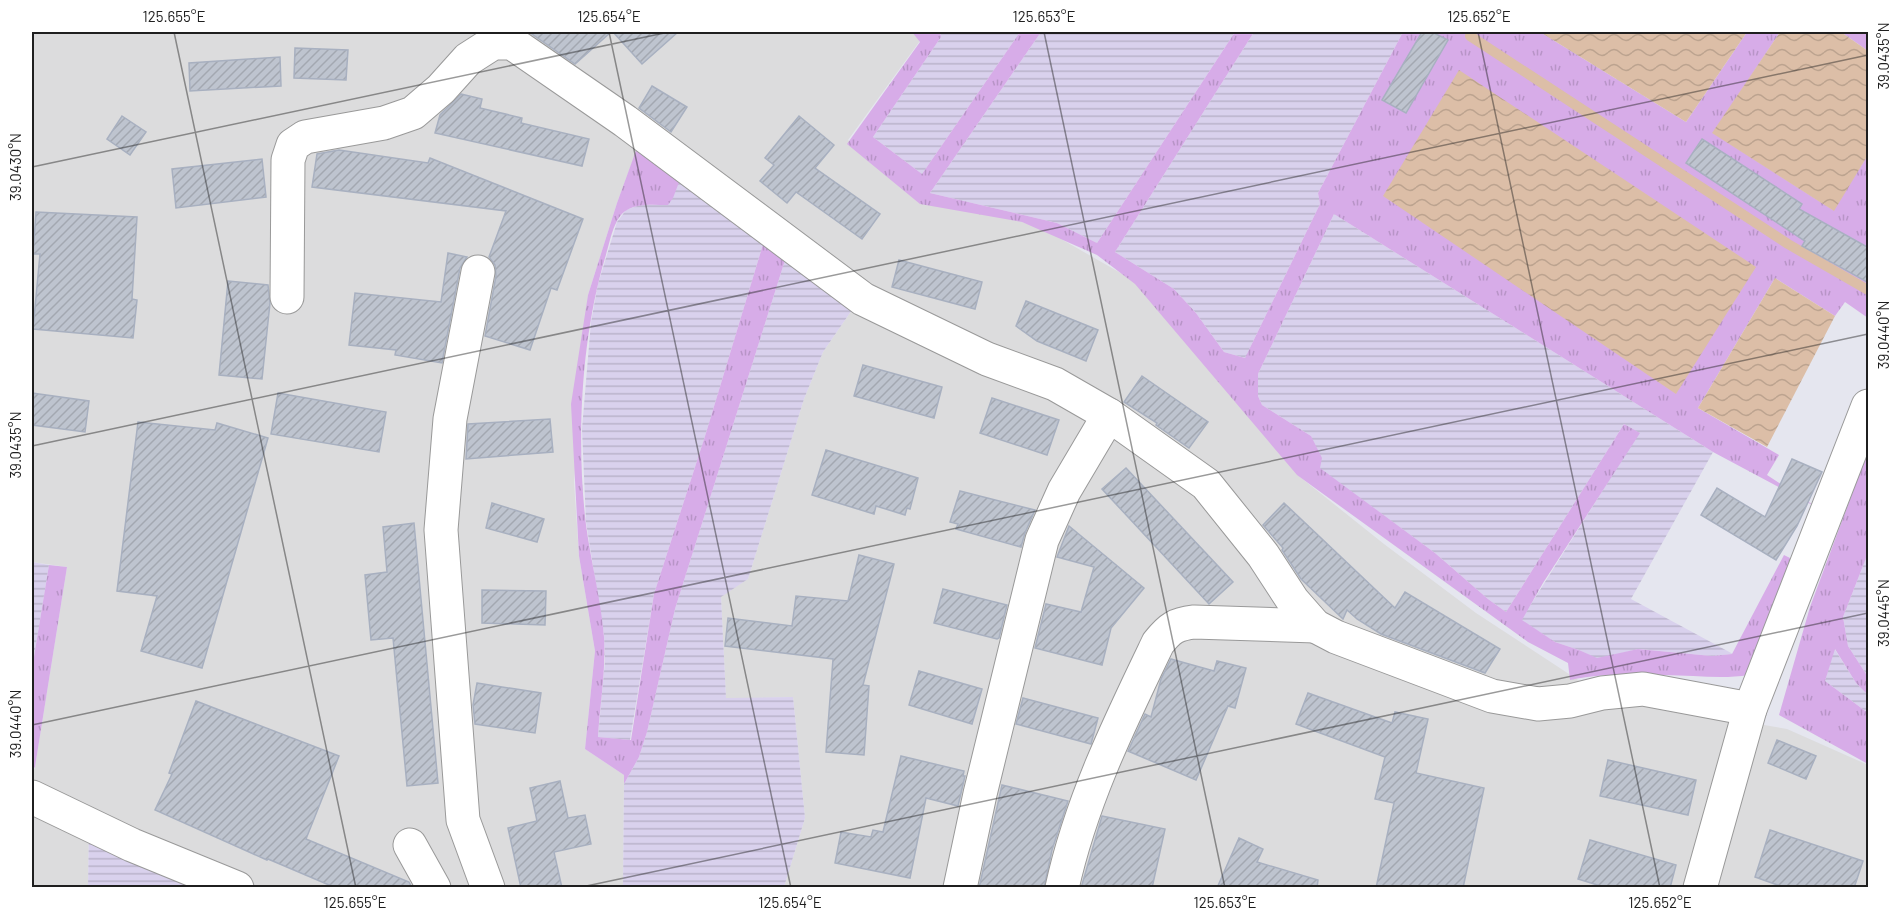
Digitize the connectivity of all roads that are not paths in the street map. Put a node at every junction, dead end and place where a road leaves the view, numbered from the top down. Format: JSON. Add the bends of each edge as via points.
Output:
{"nodes":[{"id":1,"x":504,"y":37,"type":"edge"},
{"id":2,"x":478,"y":272,"type":"dead end"},
{"id":3,"x":287,"y":297,"type":"dead end"},
{"id":4,"x":1869,"y":406,"type":"edge"},
{"id":5,"x":1108,"y":415,"type":"junction"},
{"id":6,"x":1315,"y":626,"type":"junction"},
{"id":7,"x":1750,"y":709,"type":"junction"},
{"id":8,"x":32,"y":797,"type":"edge"},
{"id":9,"x":411,"y":845,"type":"dead end"},
{"id":10,"x":237,"y":888,"type":"edge"},
{"id":11,"x":434,"y":888,"type":"edge"},
{"id":12,"x":488,"y":888,"type":"edge"},
{"id":13,"x":960,"y":888,"type":"edge"},
{"id":14,"x":1062,"y":888,"type":"edge"},
{"id":15,"x":1700,"y":888,"type":"edge"}],
"edges":[{"from":1,"to":3,"type":"street","via":[[468,58],[441,89],[413,112],[384,123],[305,137],[293,146],[288,160]]},
{"from":1,"to":5,"type":"street","via":[[625,121],[863,299],[987,359],[1055,384]]},
{"from":2,"to":12,"type":"street","via":[[450,419],[441,530],[463,820]]},
{"from":4,"to":7,"type":"street"},
{"from":5,"to":6,"type":"street","via":[[1206,484]]},
{"from":5,"to":13,"type":"street","via":[[1064,491],[1042,540]]},
{"from":6,"to":7,"type":"street","via":[[1492,696],[1538,704],[1643,689]]},
{"from":6,"to":14,"type":"street","via":[[1194,622],[1179,624],[1166,632],[1091,790]]},
{"from":7,"to":15,"type":"street"},
{"from":8,"to":10,"type":"street","via":[[132,845]]},
{"from":9,"to":11,"type":"street"}]}
